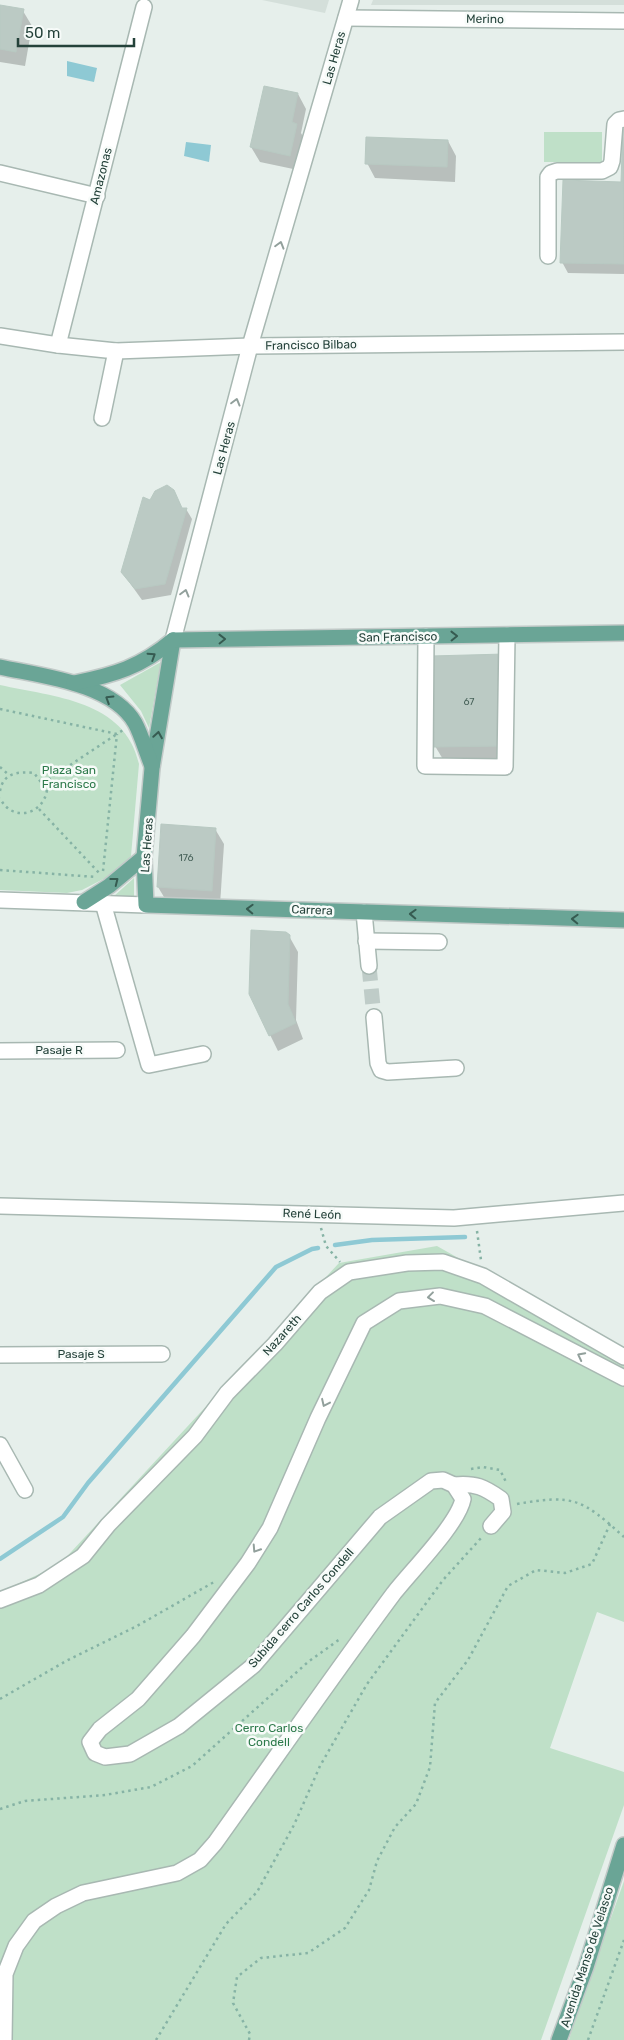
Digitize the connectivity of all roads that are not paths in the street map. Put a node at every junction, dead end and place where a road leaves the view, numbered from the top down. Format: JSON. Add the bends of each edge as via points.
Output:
{"nodes":[{"id":1,"x":351,"y":0,"type":"edge"},
{"id":2,"x":144,"y":7,"type":"dead end"},
{"id":3,"x":346,"y":18,"type":"junction"},
{"id":4,"x":624,"y":21,"type":"edge"},
{"id":5,"x":624,"y":119,"type":"edge"},
{"id":6,"x":0,"y":174,"type":"edge"},
{"id":7,"x":97,"y":196,"type":"junction"},
{"id":8,"x":548,"y":256,"type":"dead end"},
{"id":9,"x":0,"y":336,"type":"edge"},
{"id":10,"x":624,"y":342,"type":"edge"},
{"id":11,"x":58,"y":345,"type":"junction"},
{"id":12,"x":250,"y":346,"type":"junction"},
{"id":13,"x":116,"y":351,"type":"junction"},
{"id":14,"x":102,"y":418,"type":"dead end"},
{"id":15,"x":624,"y":633,"type":"edge"},
{"id":16,"x":507,"y":635,"type":"junction"},
{"id":17,"x":426,"y":636,"type":"junction"},
{"id":18,"x":173,"y":640,"type":"junction"},
{"id":19,"x":0,"y":667,"type":"edge"},
{"id":20,"x":74,"y":683,"type":"junction"},
{"id":21,"x":152,"y":768,"type":"junction"},
{"id":22,"x":144,"y":857,"type":"junction"},
{"id":23,"x":0,"y":900,"type":"edge"},
{"id":24,"x":84,"y":902,"type":"junction"},
{"id":25,"x":102,"y":903,"type":"junction"},
{"id":26,"x":146,"y":905,"type":"junction"},
{"id":27,"x":364,"y":912,"type":"junction"},
{"id":28,"x":624,"y":920,"type":"edge"},
{"id":29,"x":366,"y":941,"type":"junction"},
{"id":30,"x":439,"y":942,"type":"dead end"},
{"id":31,"x":369,"y":966,"type":"tunnel mouth"},
{"id":32,"x":374,"y":1017,"type":"tunnel mouth"},
{"id":33,"x":0,"y":1050,"type":"edge"},
{"id":34,"x":117,"y":1050,"type":"dead end"},
{"id":35,"x":203,"y":1054,"type":"dead end"},
{"id":36,"x":456,"y":1068,"type":"dead end"},
{"id":37,"x":624,"y":1203,"type":"edge"},
{"id":38,"x":0,"y":1206,"type":"edge"},
{"id":39,"x":162,"y":1354,"type":"dead end"},
{"id":40,"x":0,"y":1355,"type":"edge"},
{"id":41,"x":624,"y":1357,"type":"edge"},
{"id":42,"x":624,"y":1378,"type":"edge"},
{"id":43,"x":2,"y":1454,"type":"edge"},
{"id":44,"x":454,"y":1485,"type":"junction"},
{"id":45,"x":25,"y":1490,"type":"dead end"},
{"id":46,"x":491,"y":1526,"type":"road end"},
{"id":47,"x":0,"y":1600,"type":"edge"},
{"id":48,"x":624,"y":1845,"type":"edge"},
{"id":49,"x":4,"y":2040,"type":"edge"},
{"id":50,"x":559,"y":2040,"type":"edge"}],
"edges":[{"from":1,"to":3,"type":"street","name":"Las Heras"},
{"from":2,"to":7,"type":"street","name":"Amazonas"},
{"from":3,"to":4,"type":"street","name":"Merino"},
{"from":12,"to":3,"type":"street","name":"Las Heras","one_way":true},
{"from":5,"to":8,"type":"street","via":[[615,124],[610,167],[602,171],[557,171],[548,177]]},
{"from":6,"to":7,"type":"street"},
{"from":7,"to":11,"type":"street","name":"Amazonas"},
{"from":9,"to":11,"type":"street","name":"Francisco Bilbao"},
{"from":10,"to":12,"type":"street","name":"Francisco Bilbao"},
{"from":11,"to":13,"type":"street","name":"Francisco Bilbao"},
{"from":12,"to":13,"type":"street","name":"Francisco Bilbao"},
{"from":18,"to":12,"type":"street","name":"Las Heras","one_way":true},
{"from":13,"to":14,"type":"street"},
{"from":15,"to":16,"type":"main road","name":"San Francisco"},
{"from":17,"to":16,"type":"main road","name":"San Francisco","one_way":true},
{"from":16,"to":17,"type":"street","via":[[505,767],[425,766]]},
{"from":18,"to":17,"type":"main road","name":"San Francisco","one_way":true},
{"from":20,"to":18,"type":"main road","one_way":true,"via":[[132,668]]},
{"from":21,"to":18,"type":"main road","name":"Las Heras","one_way":true},
{"from":19,"to":20,"type":"main road"},
{"from":21,"to":20,"type":"main road","one_way":true,"via":[[134,723],[110,698]]},
{"from":21,"to":22,"type":"main road","name":"Las Heras"},
{"from":24,"to":22,"type":"main road","one_way":true},
{"from":22,"to":26,"type":"main road","name":"Las Heras"},
{"from":23,"to":24,"type":"street","name":"Carrera"},
{"from":24,"to":25,"type":"street","name":"Carrera"},
{"from":25,"to":26,"type":"street","name":"Carrera"},
{"from":25,"to":35,"type":"street","via":[[149,1064]]},
{"from":27,"to":26,"type":"main road","name":"Carrera","one_way":true},
{"from":28,"to":27,"type":"main road","name":"Carrera","one_way":true},
{"from":27,"to":29,"type":"street"},
{"from":29,"to":30,"type":"street"},
{"from":29,"to":31,"type":"street"},
{"from":32,"to":36,"type":"street","via":[[381,1070]]},
{"from":33,"to":34,"type":"street","name":"Pasaje R"},
{"from":37,"to":38,"type":"street","name":"René León","via":[[475,1218]]},
{"from":39,"to":40,"type":"street","name":"Pasaje S"},
{"from":41,"to":47,"type":"street","name":"Nazareth","via":[[484,1276],[443,1262],[408,1263],[349,1272],[320,1292],[227,1393],[195,1436],[108,1525],[83,1556],[39,1585]]},
{"from":42,"to":44,"type":"street","name":"Subida cerro Carlos Condell","one_way":true,"via":[[485,1306],[440,1296],[399,1301],[364,1323],[270,1528],[193,1636],[138,1699],[100,1729],[90,1742],[96,1753],[105,1757],[130,1754],[178,1726],[254,1665],[380,1516],[432,1481],[444,1480]]},
{"from":43,"to":45,"type":"street"},
{"from":44,"to":46,"type":"street","via":[[486,1488],[500,1499],[502,1512]]},
{"from":44,"to":49,"type":"street","via":[[463,1499],[450,1525],[392,1596],[200,1860],[177,1874],[83,1894],[56,1906],[34,1921],[16,1946],[4,1974]]},
{"from":48,"to":50,"type":"main road","name":"Avenida Manso de Velasco","via":[[586,1967]]}]}
